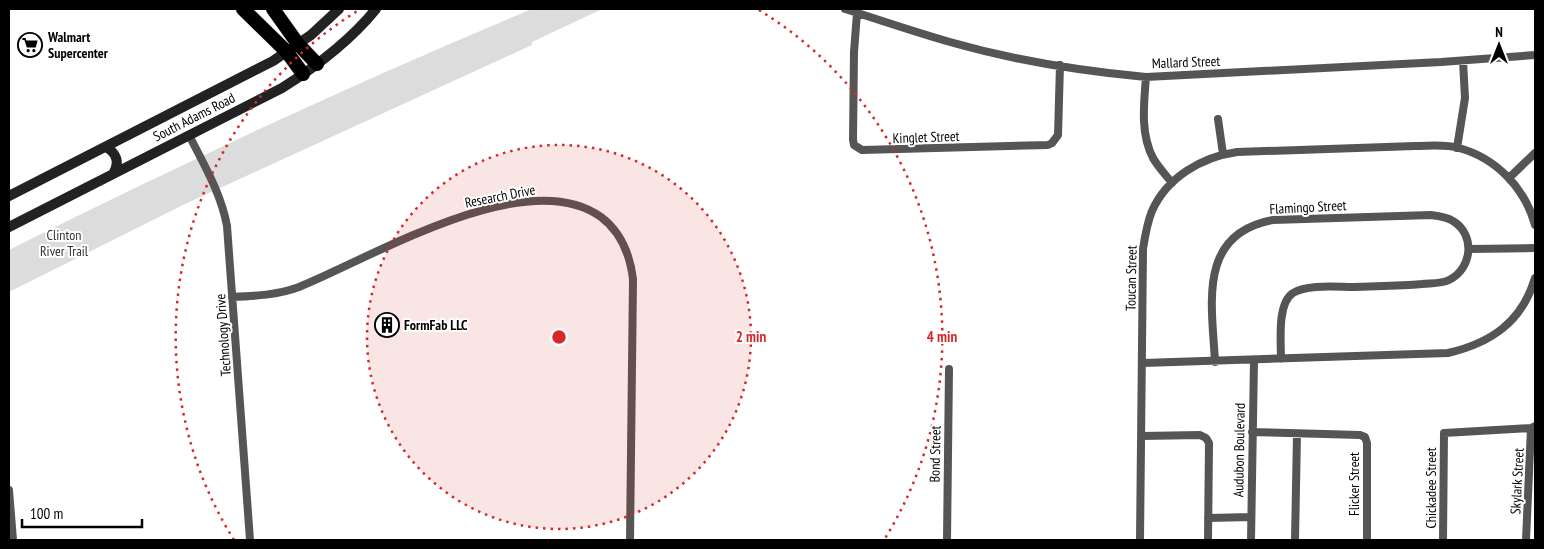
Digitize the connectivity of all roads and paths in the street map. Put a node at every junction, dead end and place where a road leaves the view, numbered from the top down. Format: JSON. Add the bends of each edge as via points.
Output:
{"nodes":[{"id":1,"x":243,"y":9,"type":"edge"},
{"id":2,"x":272,"y":9,"type":"edge"},
{"id":3,"x":339,"y":9,"type":"edge"},
{"id":4,"x":376,"y":9,"type":"edge"},
{"id":5,"x":845,"y":9,"type":"edge"},
{"id":6,"x":857,"y":13,"type":"junction"},
{"id":7,"x":292,"y":48,"type":"junction"},
{"id":8,"x":1535,"y":55,"type":"edge"},
{"id":9,"x":1463,"y":61,"type":"junction"},
{"id":10,"x":317,"y":64,"type":"junction"},
{"id":11,"x":1060,"y":65,"type":"junction"},
{"id":12,"x":303,"y":74,"type":"junction"},
{"id":13,"x":1146,"y":77,"type":"junction"},
{"id":14,"x":1218,"y":119,"type":"dead end"},
{"id":15,"x":189,"y":135,"type":"junction"},
{"id":16,"x":105,"y":147,"type":"junction"},
{"id":17,"x":1457,"y":148,"type":"junction"},
{"id":18,"x":1535,"y":153,"type":"edge"},
{"id":19,"x":1223,"y":154,"type":"junction"},
{"id":20,"x":113,"y":174,"type":"junction"},
{"id":21,"x":1510,"y":178,"type":"junction"},
{"id":22,"x":1172,"y":183,"type":"junction"},
{"id":23,"x":9,"y":196,"type":"edge"},
{"id":24,"x":1535,"y":225,"type":"edge"},
{"id":25,"x":9,"y":226,"type":"edge"},
{"id":26,"x":1535,"y":248,"type":"edge"},
{"id":27,"x":1469,"y":249,"type":"junction"},
{"id":28,"x":1535,"y":278,"type":"edge"},
{"id":29,"x":232,"y":297,"type":"junction"},
{"id":30,"x":1282,"y":359,"type":"junction"},
{"id":31,"x":1254,"y":360,"type":"junction"},
{"id":32,"x":1215,"y":362,"type":"junction"},
{"id":33,"x":1143,"y":363,"type":"junction"},
{"id":34,"x":949,"y":369,"type":"dead end"},
{"id":35,"x":1533,"y":427,"type":"edge"},
{"id":36,"x":1252,"y":432,"type":"junction"},
{"id":37,"x":1297,"y":434,"type":"junction"},
{"id":38,"x":1142,"y":436,"type":"junction"},
{"id":39,"x":9,"y":490,"type":"edge"},
{"id":40,"x":1251,"y":517,"type":"junction"},
{"id":41,"x":1208,"y":518,"type":"junction"},
{"id":42,"x":13,"y":540,"type":"edge"},
{"id":43,"x":250,"y":540,"type":"edge"},
{"id":44,"x":630,"y":540,"type":"edge"},
{"id":45,"x":946,"y":540,"type":"edge"},
{"id":46,"x":1140,"y":540,"type":"edge"},
{"id":47,"x":1208,"y":540,"type":"edge"},
{"id":48,"x":1251,"y":540,"type":"edge"},
{"id":49,"x":1295,"y":540,"type":"edge"},
{"id":50,"x":1367,"y":540,"type":"edge"},
{"id":51,"x":1443,"y":540,"type":"edge"},
{"id":52,"x":1526,"y":540,"type":"edge"}],
"edges":[{"from":1,"to":7,"type":"highway"},
{"from":2,"to":7,"type":"highway"},
{"from":3,"to":7,"type":"main road","name":"South Adams Road"},
{"from":4,"to":10,"type":"main road","name":"South Adams Road","via":[[344,43]]},
{"from":5,"to":6,"type":"street","name":"Mallard Street"},
{"from":6,"to":11,"type":"street","name":"Mallard Street","via":[[950,42]]},
{"from":6,"to":11,"type":"street","name":"Kinglet Street","via":[[853,140],[854,145],[862,150],[1052,143],[1058,135]]},
{"from":7,"to":10,"type":"highway"},
{"from":7,"to":12,"type":"highway"},
{"from":7,"to":16,"type":"main road","name":"South Adams Road","via":[[255,71]]},
{"from":8,"to":9,"type":"street","name":"Mallard Street"},
{"from":9,"to":13,"type":"street","name":"Mallard Street"},
{"from":9,"to":17,"type":"street","via":[[1465,98]]},
{"from":10,"to":12,"type":"main road","name":"South Adams Road"},
{"from":11,"to":13,"type":"street","name":"Mallard Street"},
{"from":12,"to":15,"type":"main road","name":"South Adams Road","via":[[268,96]]},
{"from":13,"to":22,"type":"street","via":[[1143,112],[1149,146],[1159,167]]},
{"from":14,"to":19,"type":"street"},
{"from":15,"to":20,"type":"main road","name":"South Adams Road"},
{"from":15,"to":29,"type":"street","name":"Technology Drive","via":[[216,187],[224,212]]},
{"from":16,"to":20,"type":"main road","via":[[115,156],[117,165]]},
{"from":16,"to":23,"type":"main road","name":"South Adams Road"},
{"from":17,"to":19,"type":"street","name":"Toucan Street","via":[[1416,146]]},
{"from":17,"to":21,"type":"street","name":"Toucan Street","via":[[1486,160]]},
{"from":18,"to":21,"type":"street"},
{"from":19,"to":22,"type":"street","name":"Toucan Street","via":[[1194,166]]},
{"from":20,"to":25,"type":"main road","name":"South Adams Road"},
{"from":21,"to":24,"type":"street","name":"Toucan Street","via":[[1520,191]]},
{"from":22,"to":33,"type":"street","name":"Toucan Street","via":[[1158,200],[1146,228]]},
{"from":26,"to":27,"type":"street"},
{"from":27,"to":30,"type":"street","via":[[1463,267],[1447,281],[1313,288],[1291,294],[1283,313]]},
{"from":27,"to":32,"type":"street","name":"Flamingo Street","via":[[1458,224],[1432,215],[1273,220],[1252,225],[1234,237],[1221,254],[1214,271],[1212,329]]},
{"from":28,"to":30,"type":"street","via":[[1525,302],[1513,319],[1489,339],[1466,348],[1431,354]]},
{"from":29,"to":43,"type":"street","name":"Technology Drive"},
{"from":29,"to":44,"type":"street","name":"Research Drive","via":[[265,295],[298,287],[420,232],[480,211],[526,202],[556,201],[596,214],[612,226],[622,242],[630,259],[633,279]]},
{"from":30,"to":31,"type":"street"},
{"from":31,"to":32,"type":"street"},
{"from":31,"to":36,"type":"street","name":"Audubon Boulevard"},
{"from":32,"to":33,"type":"street"},
{"from":33,"to":38,"type":"street","name":"Toucan Street"},
{"from":34,"to":45,"type":"street","name":"Bond Street"},
{"from":35,"to":51,"type":"street","name":"Chickadee Street","via":[[1444,432]]},
{"from":35,"to":52,"type":"street","name":"Skylark Street"},
{"from":36,"to":37,"type":"street","name":"Flicker Street"},
{"from":36,"to":40,"type":"street","name":"Audubon Boulevard"},
{"from":37,"to":49,"type":"street"},
{"from":37,"to":50,"type":"street","name":"Flicker Street","via":[[1365,437]]},
{"from":38,"to":41,"type":"street","via":[[1200,435],[1206,438],[1209,443]]},
{"from":38,"to":46,"type":"street","name":"Toucan Street"},
{"from":39,"to":42,"type":"street"},
{"from":40,"to":41,"type":"street"},
{"from":40,"to":48,"type":"street","name":"Audubon Boulevard"},
{"from":41,"to":47,"type":"street"}]}
